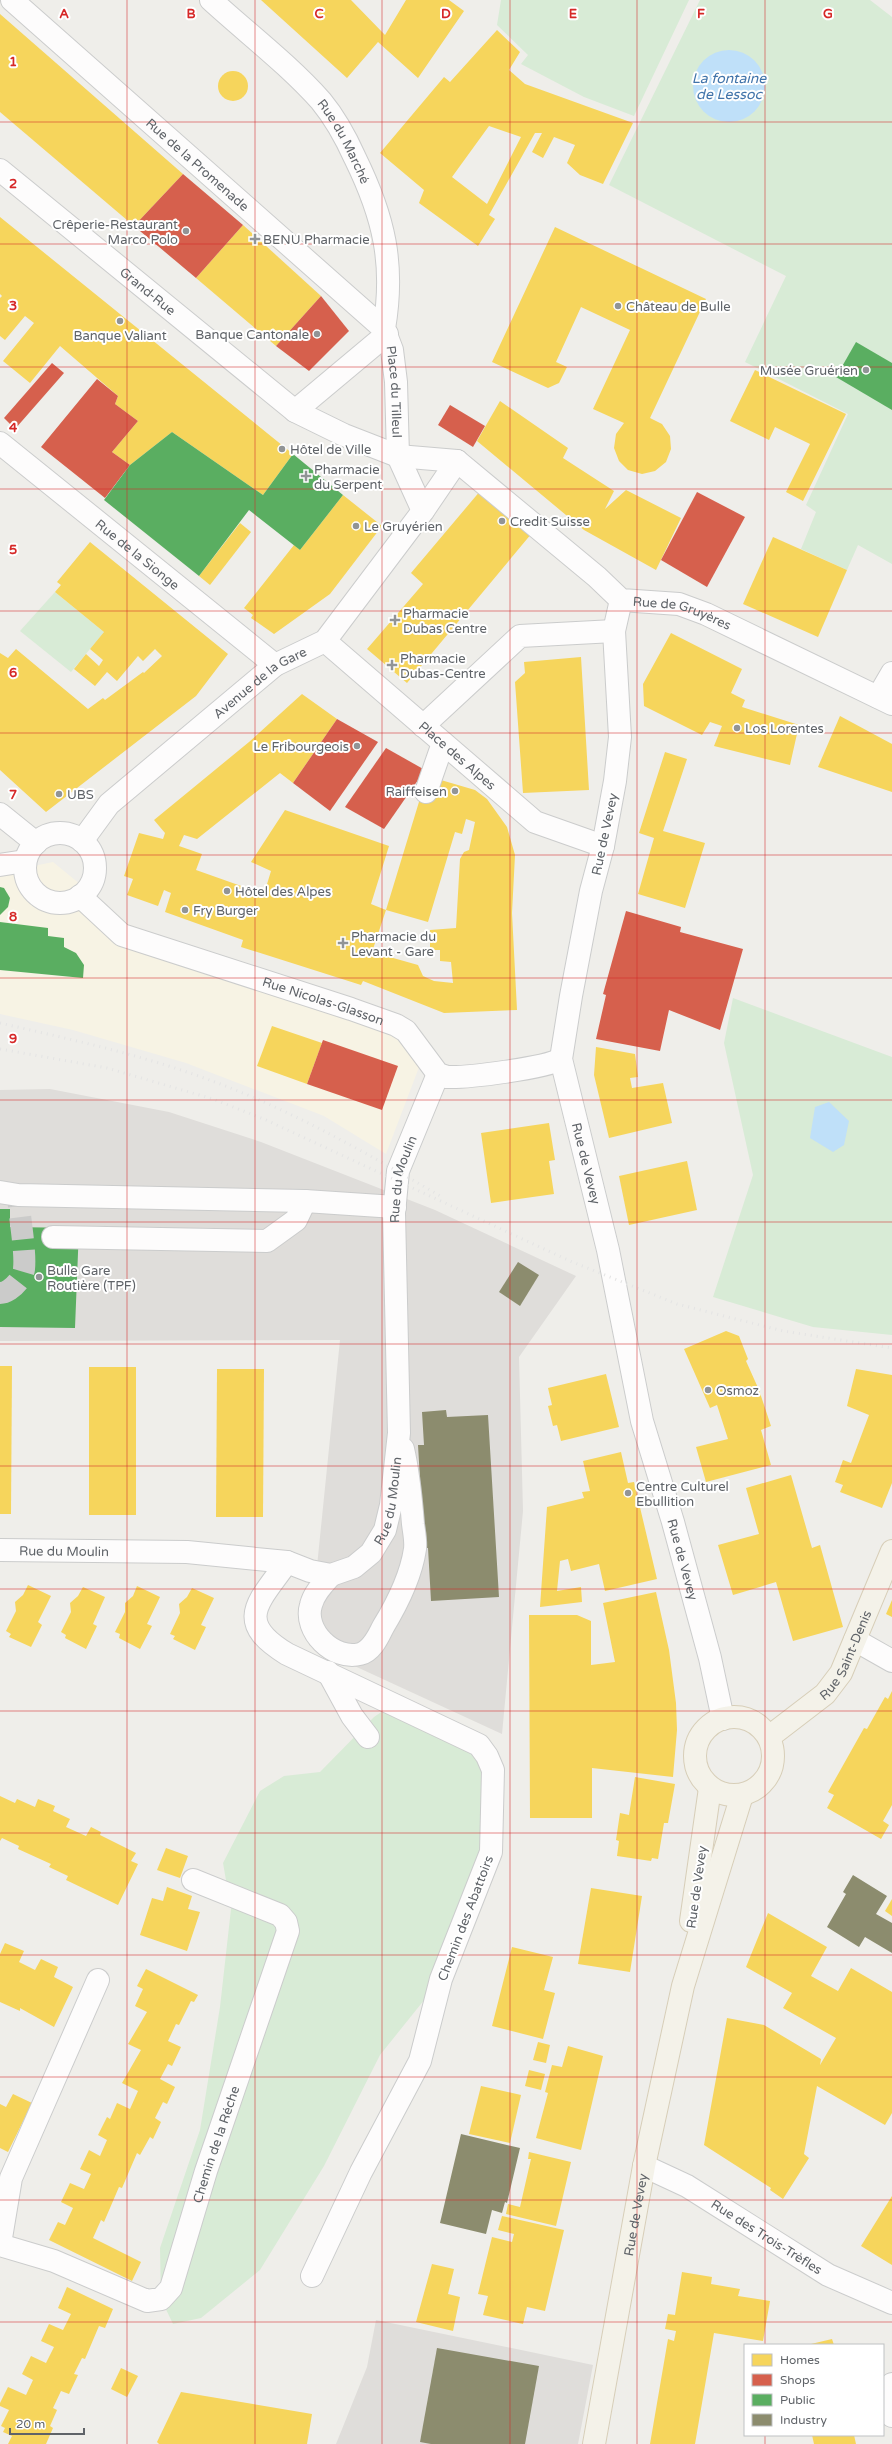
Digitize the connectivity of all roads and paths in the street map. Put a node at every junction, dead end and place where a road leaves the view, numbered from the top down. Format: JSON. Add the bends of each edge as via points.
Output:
{"nodes":[{"id":1,"x":12,"y":0,"type":"edge"},
{"id":2,"x":211,"y":0,"type":"edge"},
{"id":3,"x":0,"y":170,"type":"edge"},
{"id":4,"x":386,"y":331,"type":"junction"},
{"id":5,"x":295,"y":411,"type":"junction"},
{"id":6,"x":0,"y":443,"type":"edge"},
{"id":7,"x":398,"y":456,"type":"junction"},
{"id":8,"x":457,"y":461,"type":"junction"},
{"id":9,"x":423,"y":511,"type":"junction"},
{"id":10,"x":621,"y":600,"type":"junction"},
{"id":11,"x":614,"y":631,"type":"junction"},
{"id":12,"x":325,"y":641,"type":"junction"},
{"id":13,"x":275,"y":665,"type":"junction"},
{"id":14,"x":892,"y":673,"type":"edge"},
{"id":15,"x":885,"y":701,"type":"edge"},
{"id":16,"x":423,"y":726,"type":"junction"},
{"id":17,"x":443,"y":743,"type":"junction"},
{"id":18,"x":426,"y":792,"type":"dead end"},
{"id":19,"x":0,"y":814,"type":"edge"},
{"id":20,"x":82,"y":841,"type":"junction"},
{"id":21,"x":36,"y":842,"type":"junction"},
{"id":22,"x":603,"y":846,"type":"junction"},
{"id":23,"x":25,"y":861,"type":"junction"},
{"id":24,"x":0,"y":865,"type":"edge"},
{"id":25,"x":80,"y":896,"type":"junction"},
{"id":26,"x":561,"y":1059,"type":"junction"},
{"id":27,"x":438,"y":1074,"type":"junction"},
{"id":28,"x":6,"y":1195,"type":"edge"},
{"id":29,"x":305,"y":1200,"type":"junction"},
{"id":30,"x":395,"y":1207,"type":"junction"},
{"id":31,"x":53,"y":1237,"type":"dead end"},
{"id":32,"x":399,"y":1432,"type":"junction"},
{"id":33,"x":0,"y":1550,"type":"edge"},
{"id":34,"x":892,"y":1550,"type":"edge"},
{"id":35,"x":288,"y":1562,"type":"junction"},
{"id":36,"x":331,"y":1574,"type":"junction"},
{"id":37,"x":856,"y":1640,"type":"junction"},
{"id":38,"x":892,"y":1661,"type":"edge"},
{"id":39,"x":328,"y":1672,"type":"junction"},
{"id":40,"x":723,"y":1719,"type":"junction"},
{"id":41,"x":368,"y":1737,"type":"dead end"},
{"id":42,"x":769,"y":1737,"type":"junction"},
{"id":43,"x":710,"y":1788,"type":"junction"},
{"id":44,"x":742,"y":1795,"type":"junction"},
{"id":45,"x":193,"y":1880,"type":"dead end"},
{"id":46,"x":98,"y":1980,"type":"dead end"},
{"id":47,"x":683,"y":1986,"type":"junction"},
{"id":48,"x":644,"y":2166,"type":"junction"},
{"id":49,"x":0,"y":2244,"type":"edge"},
{"id":50,"x":312,"y":2276,"type":"dead end"},
{"id":51,"x":892,"y":2303,"type":"edge"},
{"id":52,"x":892,"y":2384,"type":"edge"},
{"id":53,"x":892,"y":2416,"type":"edge"},
{"id":54,"x":594,"y":2444,"type":"edge"}],
"edges":[{"from":1,"to":4,"type":"street","name":"Rue de la Promenade"},
{"from":2,"to":4,"type":"street","name":"Rue du Marché","via":[[306,86],[321,102],[345,137],[382,223],[389,278]]},
{"from":3,"to":5,"type":"street","name":"Grand-Rue"},
{"from":4,"to":5,"type":"street"},
{"from":4,"to":7,"type":"street","name":"Place du Tilleul","via":[[392,350],[396,382]]},
{"from":5,"to":7,"type":"street","name":"Grand-Rue","via":[[344,435]]},
{"from":6,"to":13,"type":"street","name":"Rue de la Sionge"},
{"from":7,"to":8,"type":"street","name":"Place du Tilleul"},
{"from":7,"to":9,"type":"street","name":"Place du Tilleul"},
{"from":8,"to":9,"type":"street"},
{"from":8,"to":10,"type":"street","name":"Rue de Gruyères","via":[[597,577]]},
{"from":9,"to":12,"type":"street","name":"Avenue de la Gare"},
{"from":10,"to":11,"type":"street","name":"Rue de Vevey"},
{"from":10,"to":15,"type":"street","name":"Rue de Gruyères","via":[[679,604],[706,614]]},
{"from":11,"to":16,"type":"street","via":[[520,636]]},
{"from":11,"to":22,"type":"street","name":"Rue de Vevey","via":[[620,737]]},
{"from":12,"to":13,"type":"street","name":"Avenue de la Gare"},
{"from":12,"to":16,"type":"street","name":"Place des Alpes"},
{"from":13,"to":20,"type":"street","name":"Avenue de la Gare","via":[[110,804]]},
{"from":14,"to":15,"type":"street"},
{"from":16,"to":17,"type":"street","name":"Place des Alpes"},
{"from":17,"to":18,"type":"street"},
{"from":17,"to":22,"type":"street","name":"Place des Alpes","via":[[535,822]]},
{"from":19,"to":21,"type":"street"},
{"from":20,"to":21,"type":"street","via":[[64,833],[44,836]]},
{"from":20,"to":25,"type":"street","via":[[89,849],[94,869],[88,889]]},
{"from":21,"to":23,"type":"street"},
{"from":22,"to":26,"type":"street","name":"Rue de Vevey","via":[[590,898]]},
{"from":23,"to":24,"type":"street"},
{"from":23,"to":25,"type":"street","via":[[25,873],[29,885],[36,894],[57,903]]},
{"from":25,"to":27,"type":"street","name":"Rue Nicolas-Glasson","via":[[122,935],[396,1025],[406,1031]]},
{"from":26,"to":27,"type":"street","via":[[532,1068],[454,1077]]},
{"from":26,"to":40,"type":"street","name":"Rue de Vevey","via":[[608,1250],[642,1421],[673,1522],[708,1651]]},
{"from":27,"to":30,"type":"street","name":"Rue du Moulin","via":[[398,1172]]},
{"from":28,"to":29,"type":"street"},
{"from":29,"to":30,"type":"street"},
{"from":29,"to":31,"type":"street","via":[[296,1220],[267,1241]]},
{"from":30,"to":32,"type":"street","name":"Rue du Moulin"},
{"from":32,"to":36,"type":"street","name":"Rue du Moulin","via":[[391,1505],[385,1530],[371,1553],[354,1567]]},
{"from":32,"to":36,"type":"street","via":[[409,1477],[415,1548],[398,1602],[371,1648],[361,1654],[348,1655],[324,1643],[310,1622],[310,1606]]},
{"from":33,"to":35,"type":"street","name":"Rue du Moulin","via":[[187,1552]]},
{"from":34,"to":37,"type":"main road","name":"Rue Saint-Denis"},
{"from":35,"to":36,"type":"street","name":"Rue du Moulin","via":[[310,1571]]},
{"from":35,"to":39,"type":"street","name":"Chemin des Abattoirs","via":[[265,1593],[255,1612],[255,1623],[260,1633],[271,1644]]},
{"from":37,"to":38,"type":"street"},
{"from":37,"to":42,"type":"main road","name":"Rue Saint-Denis","via":[[841,1672],[825,1694]]},
{"from":39,"to":41,"type":"street","via":[[352,1716]]},
{"from":39,"to":50,"type":"street","name":"Chemin des Abattoirs","via":[[479,1745],[493,1770],[491,1852],[441,1978],[420,2061],[361,2172]]},
{"from":40,"to":42,"type":"main road","via":[[748,1719]]},
{"from":40,"to":43,"type":"main road","via":[[712,1724],[701,1734],[695,1750],[696,1765],[701,1778]]},
{"from":42,"to":44,"type":"main road","via":[[774,1751],[773,1765],[768,1777],[757,1789]]},
{"from":43,"to":44,"type":"main road","via":[[728,1796]]},
{"from":43,"to":47,"type":"main road","name":"Rue de Vevey"},
{"from":44,"to":47,"type":"main road","name":"Rue de Vevey"},
{"from":45,"to":49,"type":"street","name":"Chemin de la Réche","via":[[280,1914],[286,1922],[288,1931],[206,2171],[171,2288],[161,2299],[147,2301],[54,2261]]},
{"from":46,"to":49,"type":"street","name":"Chemin de la Réche","via":[[11,2178]]},
{"from":47,"to":48,"type":"main road","name":"Rue de Vevey"},
{"from":48,"to":51,"type":"street","name":"Rue des Trois-Trèfles","via":[[687,2186],[828,2275]]},
{"from":48,"to":54,"type":"main road","name":"Rue de Vevey"},
{"from":52,"to":53,"type":"street","via":[[888,2400]]}]}
